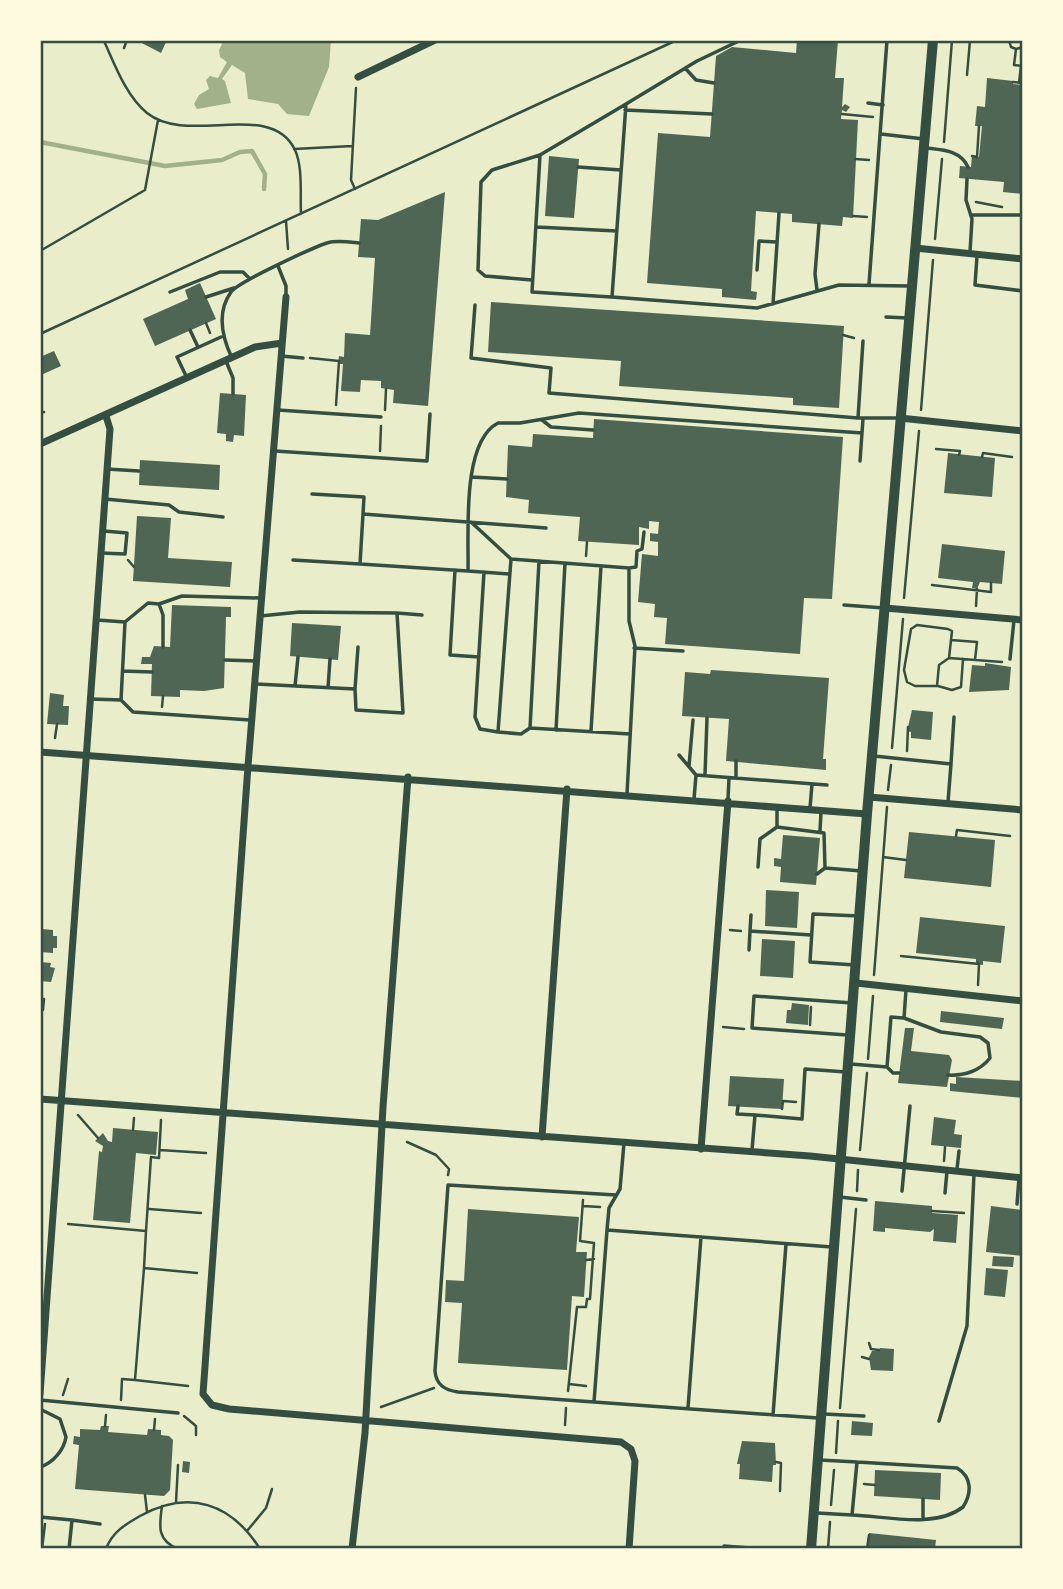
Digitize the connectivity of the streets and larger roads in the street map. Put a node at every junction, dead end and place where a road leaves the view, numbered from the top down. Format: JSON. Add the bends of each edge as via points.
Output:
{"nodes":[{"id":1,"x":435,"y":40,"type":"edge"},
{"id":2,"x":933,"y":40,"type":"edge"},
{"id":3,"x":358,"y":77,"type":"road end"},
{"id":4,"x":915,"y":248,"type":"junction"},
{"id":5,"x":1023,"y":259,"type":"edge"},
{"id":6,"x":286,"y":297,"type":"road end"},
{"id":7,"x":282,"y":343,"type":"junction"},
{"id":8,"x":106,"y":416,"type":"junction"},
{"id":9,"x":900,"y":418,"type":"junction"},
{"id":10,"x":1023,"y":430,"type":"edge"},
{"id":11,"x":40,"y":444,"type":"edge"},
{"id":12,"x":884,"y":608,"type":"junction"},
{"id":13,"x":1023,"y":620,"type":"edge"},
{"id":14,"x":40,"y":751,"type":"edge"},
{"id":15,"x":88,"y":755,"type":"junction"},
{"id":16,"x":248,"y":766,"type":"junction"},
{"id":17,"x":408,"y":777,"type":"junction"},
{"id":18,"x":567,"y":789,"type":"junction"},
{"id":19,"x":869,"y":797,"type":"junction"},
{"id":20,"x":728,"y":801,"type":"junction"},
{"id":21,"x":1023,"y":810,"type":"edge"},
{"id":22,"x":867,"y":814,"type":"junction"},
{"id":23,"x":856,"y":982,"type":"junction"},
{"id":24,"x":1023,"y":1001,"type":"edge"},
{"id":25,"x":40,"y":1099,"type":"edge"},
{"id":26,"x":62,"y":1100,"type":"junction"},
{"id":27,"x":224,"y":1112,"type":"junction"},
{"id":28,"x":383,"y":1125,"type":"junction"},
{"id":29,"x":541,"y":1137,"type":"junction"},
{"id":30,"x":701,"y":1149,"type":"junction"},
{"id":31,"x":842,"y":1160,"type":"junction"},
{"id":32,"x":1021,"y":1178,"type":"edge"},
{"id":33,"x":40,"y":1394,"type":"edge"},
{"id":34,"x":366,"y":1420,"type":"junction"},
{"id":35,"x":352,"y":1549,"type":"edge"},
{"id":36,"x":629,"y":1549,"type":"edge"},
{"id":37,"x":811,"y":1549,"type":"edge"}],
"edges":[{"from":1,"to":3,"type":"street"},
{"from":2,"to":4,"type":"main road"},
{"from":4,"to":5,"type":"street"},
{"from":4,"to":9,"type":"main road"},
{"from":6,"to":7,"type":"street"},
{"from":7,"to":8,"type":"street","via":[[263,345]]},
{"from":7,"to":16,"type":"street"},
{"from":8,"to":11,"type":"street"},
{"from":8,"to":15,"type":"street","via":[[110,429]]},
{"from":9,"to":10,"type":"street"},
{"from":9,"to":12,"type":"main road"},
{"from":12,"to":13,"type":"street"},
{"from":12,"to":19,"type":"main road"},
{"from":14,"to":15,"type":"street"},
{"from":15,"to":16,"type":"street"},
{"from":15,"to":26,"type":"street"},
{"from":16,"to":17,"type":"street"},
{"from":16,"to":27,"type":"street"},
{"from":17,"to":18,"type":"street"},
{"from":17,"to":28,"type":"street"},
{"from":18,"to":20,"type":"street"},
{"from":18,"to":29,"type":"street"},
{"from":19,"to":21,"type":"street"},
{"from":19,"to":22,"type":"main road"},
{"from":20,"to":22,"type":"street"},
{"from":20,"to":30,"type":"street"},
{"from":22,"to":23,"type":"main road"},
{"from":23,"to":24,"type":"street"},
{"from":23,"to":31,"type":"main road"},
{"from":25,"to":26,"type":"street"},
{"from":26,"to":27,"type":"street"},
{"from":26,"to":33,"type":"street"},
{"from":27,"to":28,"type":"street"},
{"from":27,"to":34,"type":"street","via":[[202,1389],[208,1402],[229,1409]]},
{"from":28,"to":29,"type":"street"},
{"from":28,"to":34,"type":"street"},
{"from":29,"to":30,"type":"street"},
{"from":30,"to":31,"type":"street"},
{"from":31,"to":32,"type":"street"},
{"from":31,"to":37,"type":"main road"},
{"from":34,"to":35,"type":"street"},
{"from":34,"to":36,"type":"street","via":[[616,1440],[631,1449],[635,1465]]}]}
